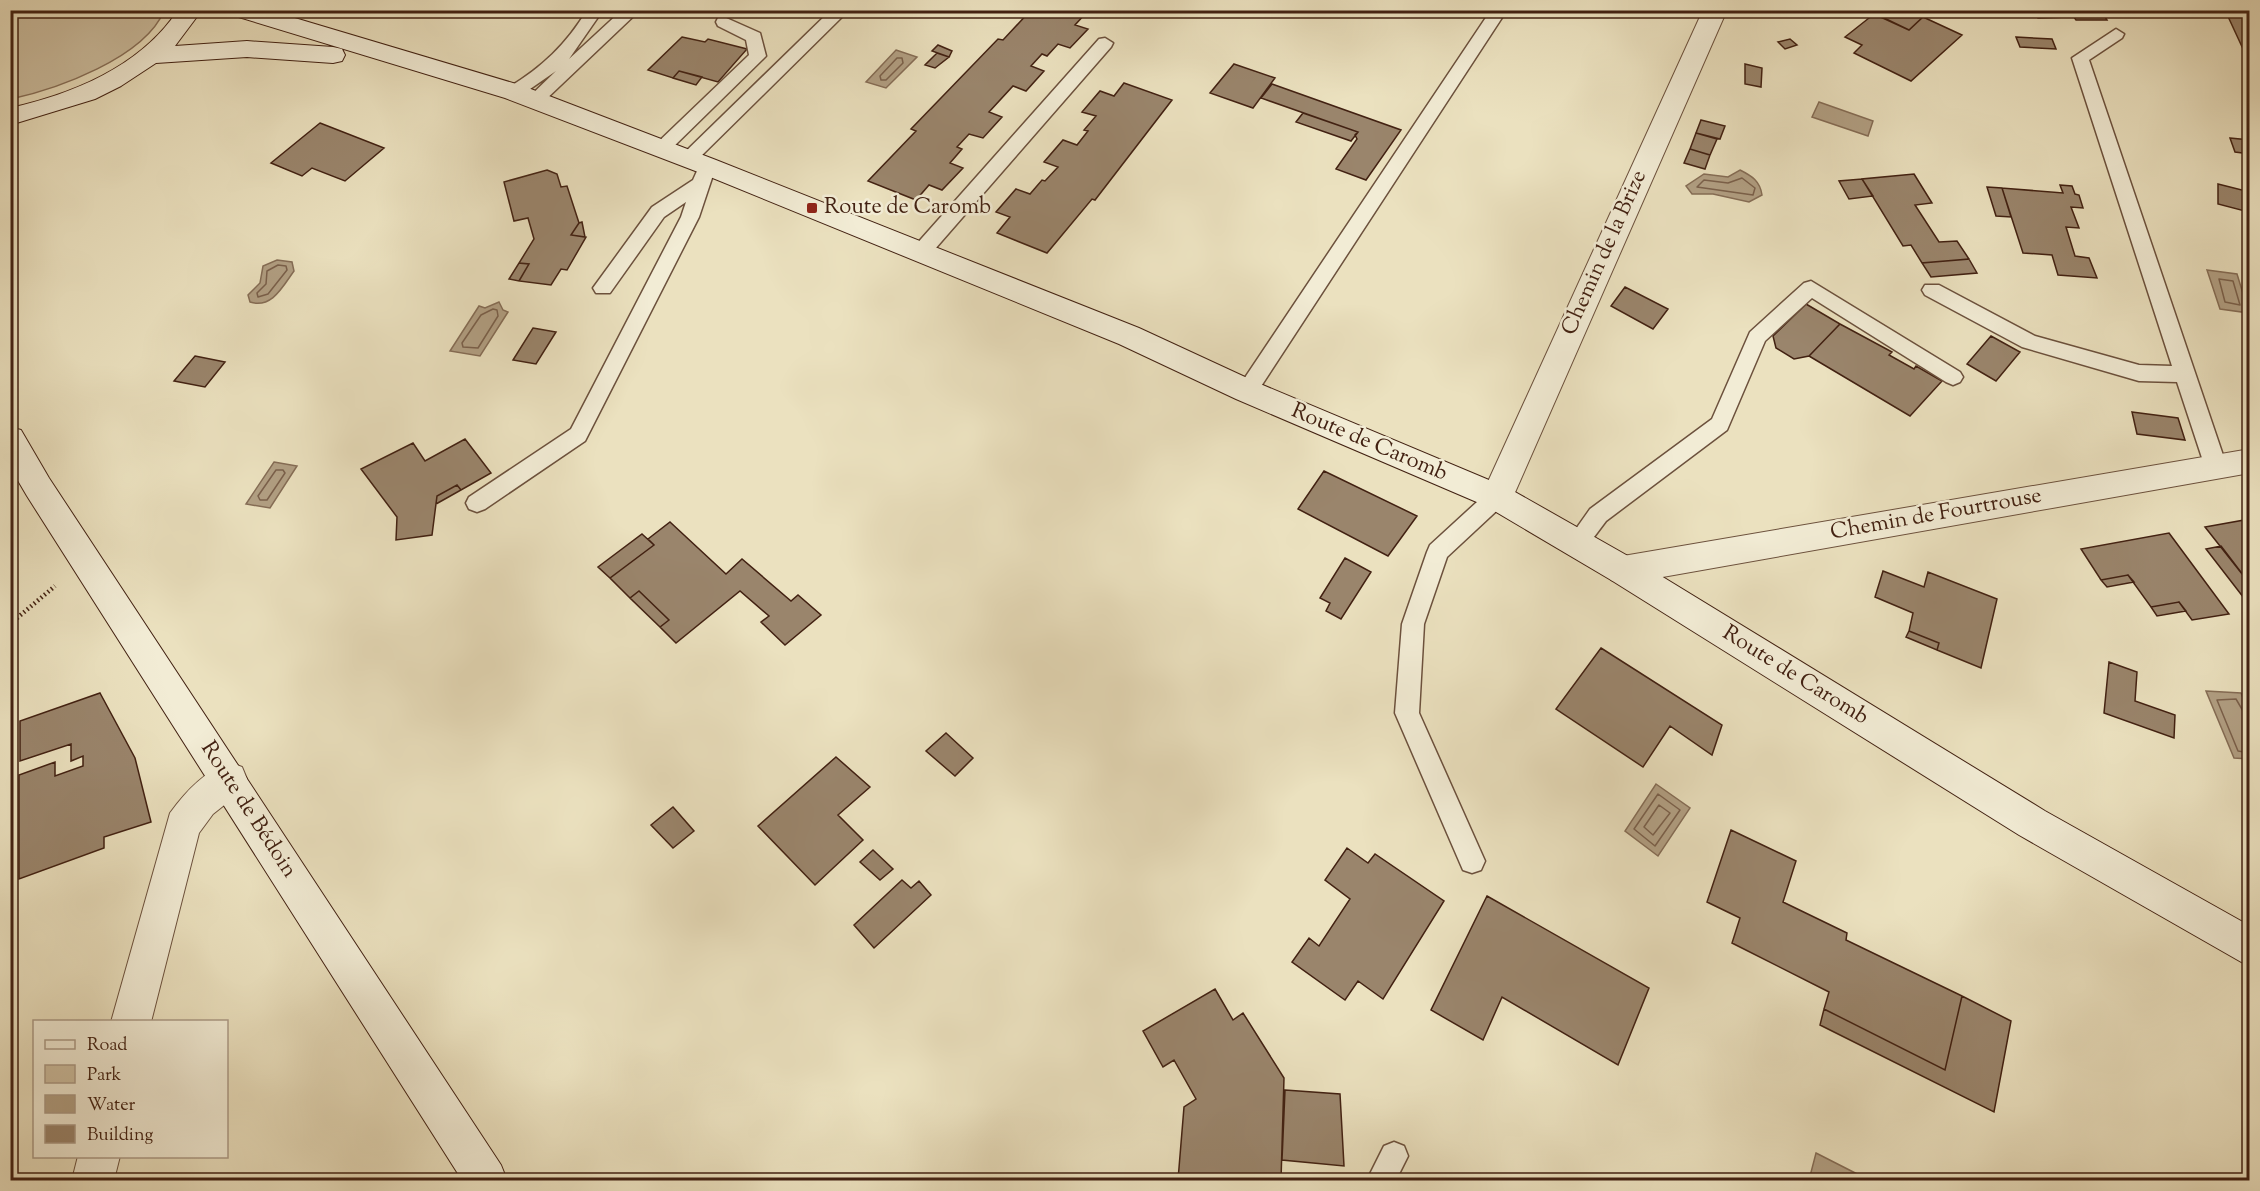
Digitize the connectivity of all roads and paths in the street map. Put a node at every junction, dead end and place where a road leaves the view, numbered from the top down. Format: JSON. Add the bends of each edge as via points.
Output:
{"nodes":[{"id":1,"x":190,"y":10,"type":"edge"},
{"id":2,"x":240,"y":10,"type":"edge"},
{"id":3,"x":595,"y":10,"type":"edge"},
{"id":4,"x":632,"y":10,"type":"edge"},
{"id":5,"x":1499,"y":10,"type":"edge"},
{"id":6,"x":1715,"y":10,"type":"edge"},
{"id":7,"x":838,"y":13,"type":"dead end"},
{"id":8,"x":724,"y":22,"type":"dead end"},
{"id":9,"x":2116,"y":34,"type":"dead end"},
{"id":10,"x":1105,"y":43,"type":"dead end"},
{"id":11,"x":151,"y":56,"type":"junction"},
{"id":12,"x":427,"y":68,"type":"junction"},
{"id":13,"x":525,"y":96,"type":"junction"},
{"id":14,"x":22,"y":115,"type":"edge"},
{"id":15,"x":10,"y":142,"type":"edge"},
{"id":16,"x":689,"y":164,"type":"junction"},
{"id":17,"x":921,"y":252,"type":"junction"},
{"id":18,"x":603,"y":288,"type":"dead end"},
{"id":19,"x":1932,"y":290,"type":"dead end"},
{"id":20,"x":2184,"y":374,"type":"junction"},
{"id":21,"x":1953,"y":377,"type":"dead end"},
{"id":22,"x":1247,"y":391,"type":"junction"},
{"id":23,"x":10,"y":439,"type":"edge"},
{"id":24,"x":2250,"y":461,"type":"edge"},
{"id":25,"x":2216,"y":467,"type":"junction"},
{"id":26,"x":1497,"y":497,"type":"junction"},
{"id":27,"x":477,"y":503,"type":"dead end"},
{"id":28,"x":1577,"y":543,"type":"junction"},
{"id":29,"x":86,"y":561,"type":"junction"},
{"id":30,"x":1623,"y":570,"type":"junction"},
{"id":31,"x":10,"y":624,"type":"edge"},
{"id":32,"x":229,"y":779,"type":"junction"},
{"id":33,"x":1472,"y":861,"type":"dead end"},
{"id":34,"x":2250,"y":948,"type":"edge"},
{"id":35,"x":131,"y":1020,"type":"edge"},
{"id":36,"x":98,"y":1158,"type":"edge"},
{"id":37,"x":93,"y":1180,"type":"edge"},
{"id":38,"x":486,"y":1180,"type":"edge"}],
"edges":[{"from":1,"to":11,"type":"main road","via":[[183,24]]},
{"from":2,"to":12,"type":"main road"},
{"from":3,"to":13,"type":"lane","via":[[575,45]]},
{"from":4,"to":13,"type":"lane"},
{"from":5,"to":22,"type":"lane"},
{"from":6,"to":26,"type":"main road","name":"Chemin de la Brize"},
{"from":7,"to":16,"type":"lane"},
{"from":8,"to":16,"type":"lane","via":[[754,37],[758,56]]},
{"from":9,"to":20,"type":"lane","via":[[2079,58]]},
{"from":10,"to":17,"type":"lane"},
{"from":11,"to":12,"type":"main road","via":[[247,49],[314,52]]},
{"from":11,"to":14,"type":"main road","via":[[98,88]]},
{"from":12,"to":13,"type":"main road","name":"Route de Caromb"},
{"from":13,"to":16,"type":"main road","name":"Route de Caromb"},
{"from":14,"to":15,"type":"main road"},
{"from":16,"to":17,"type":"main road","name":"Route de Caromb"},
{"from":16,"to":18,"type":"lane"},
{"from":16,"to":27,"type":"lane","via":[[690,217],[578,435]]},
{"from":17,"to":22,"type":"main road","name":"Route de Caromb","via":[[1129,336]]},
{"from":19,"to":20,"type":"lane","via":[[2029,342],[2139,373]]},
{"from":20,"to":25,"type":"lane"},
{"from":21,"to":28,"type":"lane","via":[[1811,288],[1757,338],[1720,424],[1598,515]]},
{"from":22,"to":26,"type":"main road","name":"Route de Caromb"},
{"from":23,"to":29,"type":"main road","name":"Route de Bédoin"},
{"from":24,"to":25,"type":"main road","name":"Chemin de Fourtrouse"},
{"from":25,"to":30,"type":"main road","name":"Chemin de Fourtrouse"},
{"from":26,"to":28,"type":"main road","name":"Route de Caromb"},
{"from":26,"to":33,"type":"lane","via":[[1438,552],[1413,624],[1407,713]]},
{"from":28,"to":30,"type":"main road","name":"Route de Caromb"},
{"from":29,"to":31,"type":"path"},
{"from":29,"to":32,"type":"main road","name":"Route de Bédoin"},
{"from":30,"to":34,"type":"main road","name":"Route de Caromb","via":[[2032,823]]},
{"from":32,"to":35,"type":"main road","via":[[200,802],[183,825]]},
{"from":32,"to":38,"type":"main road","name":"Route de Bédoin"},
{"from":36,"to":37,"type":"main road"}]}
